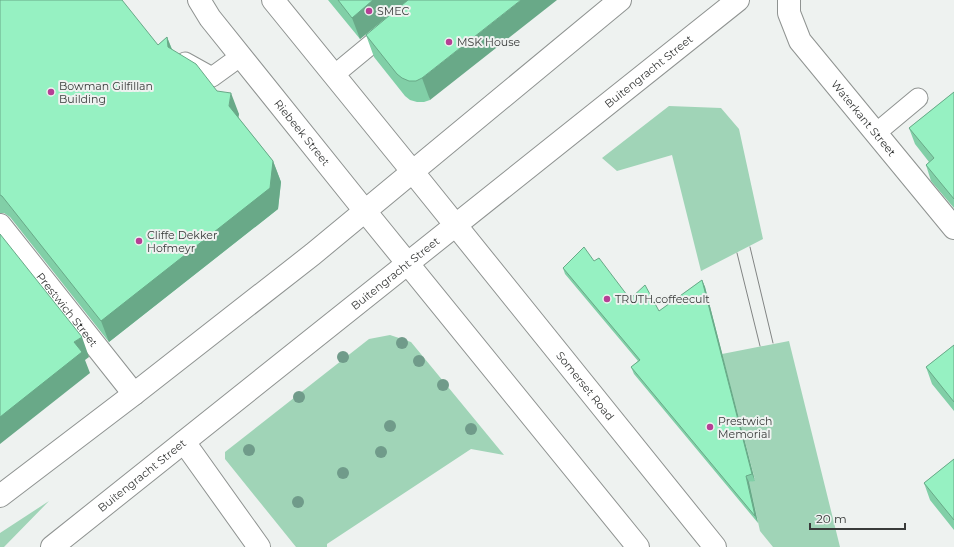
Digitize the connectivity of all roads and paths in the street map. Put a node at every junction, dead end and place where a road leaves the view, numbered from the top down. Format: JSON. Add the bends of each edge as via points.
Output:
{"nodes":[{"id":1,"x":199,"y":0,"type":"edge"},
{"id":2,"x":273,"y":0,"type":"edge"},
{"id":3,"x":425,"y":0,"type":"edge"},
{"id":4,"x":620,"y":0,"type":"edge"},
{"id":5,"x":738,"y":0,"type":"edge"},
{"id":6,"x":789,"y":0,"type":"edge"},
{"id":7,"x":241,"y":56,"type":"junction"},
{"id":8,"x":185,"y":62,"type":"edge"},
{"id":9,"x":334,"y":75,"type":"junction"},
{"id":10,"x":918,"y":98,"type":"dead end"},
{"id":11,"x":876,"y":133,"type":"junction"},
{"id":12,"x":412,"y":171,"type":"junction"},
{"id":13,"x":365,"y":211,"type":"junction"},
{"id":14,"x":455,"y":224,"type":"junction"},
{"id":15,"x":0,"y":225,"type":"edge"},
{"id":16,"x":954,"y":228,"type":"edge"},
{"id":17,"x":407,"y":263,"type":"junction"},
{"id":18,"x":134,"y":394,"type":"junction"},
{"id":19,"x":184,"y":442,"type":"junction"},
{"id":20,"x":0,"y":496,"type":"edge"},
{"id":21,"x":52,"y":547,"type":"edge"},
{"id":22,"x":259,"y":547,"type":"edge"},
{"id":23,"x":638,"y":547,"type":"edge"},
{"id":24,"x":715,"y":547,"type":"edge"}],
"edges":[{"from":1,"to":7,"type":"main road","name":"Riebeek Street"},
{"from":2,"to":9,"type":"main road"},
{"from":3,"to":9,"type":"lane"},
{"from":4,"to":12,"type":"main road"},
{"from":5,"to":14,"type":"main road","name":"Buitengracht Street"},
{"from":6,"to":11,"type":"main road","name":"Waterkant Street","via":[[789,13],[800,41]]},
{"from":7,"to":8,"type":"lane","via":[[212,77]]},
{"from":7,"to":13,"type":"main road","name":"Riebeek Street"},
{"from":9,"to":12,"type":"main road"},
{"from":10,"to":11,"type":"lane"},
{"from":11,"to":16,"type":"main road","name":"Waterkant Street"},
{"from":12,"to":13,"type":"main road"},
{"from":12,"to":14,"type":"main road"},
{"from":13,"to":17,"type":"main road","name":"Riebeek Street"},
{"from":13,"to":18,"type":"main road"},
{"from":14,"to":17,"type":"main road","name":"Buitengracht Street"},
{"from":14,"to":24,"type":"main road","name":"Somerset Road"},
{"from":15,"to":18,"type":"main road","name":"Prestwich Street"},
{"from":17,"to":19,"type":"main road","name":"Buitengracht Street"},
{"from":17,"to":23,"type":"main road"},
{"from":18,"to":20,"type":"main road"},
{"from":19,"to":21,"type":"main road","name":"Buitengracht Street"},
{"from":19,"to":22,"type":"main road"}]}
